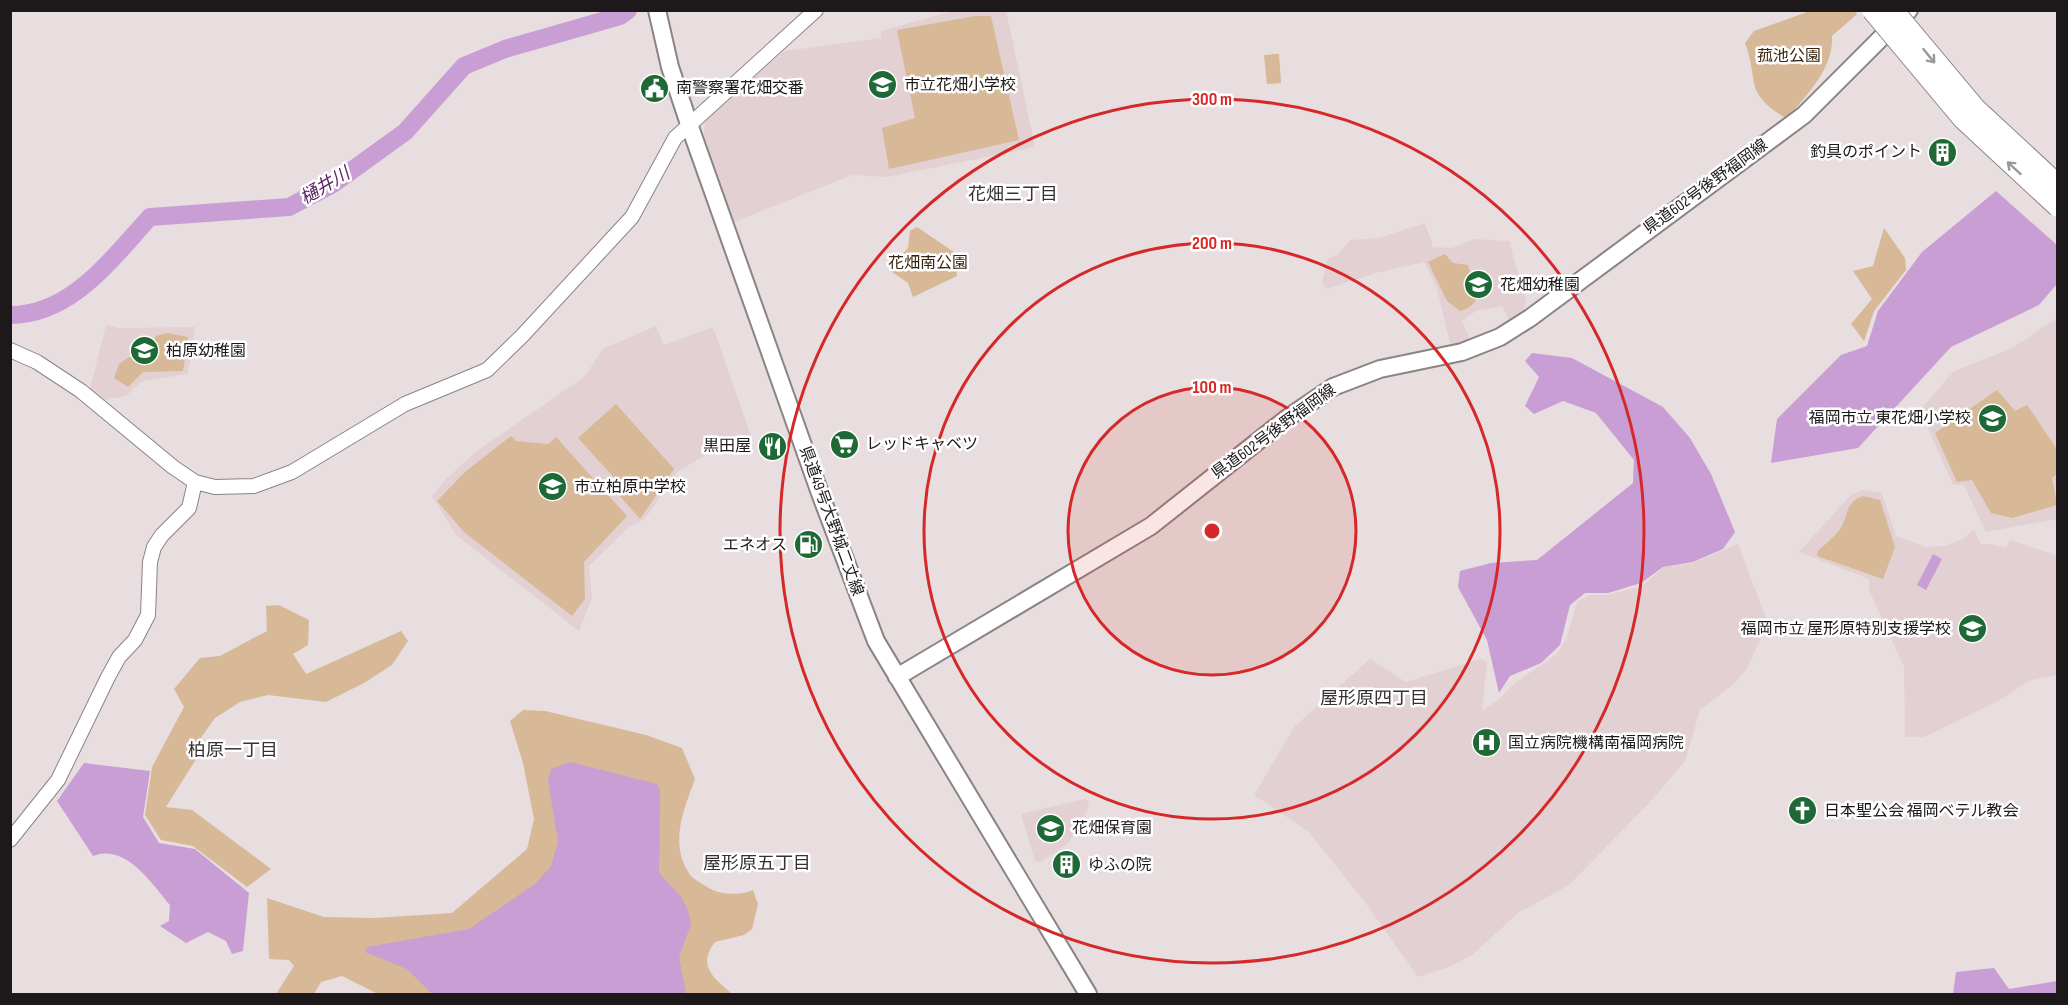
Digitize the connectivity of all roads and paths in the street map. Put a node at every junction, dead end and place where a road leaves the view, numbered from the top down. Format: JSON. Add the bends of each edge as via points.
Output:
{"nodes":[{"id":1,"x":657,"y":10,"type":"edge"},
{"id":2,"x":816,"y":10,"type":"edge"},
{"id":3,"x":1872,"y":10,"type":"edge"},
{"id":4,"x":1893,"y":10,"type":"edge"},
{"id":5,"x":1909,"y":10,"type":"edge"},
{"id":6,"x":689,"y":124,"type":"junction"},
{"id":7,"x":2058,"y":185,"type":"edge"},
{"id":8,"x":2058,"y":207,"type":"edge"},
{"id":9,"x":10,"y":350,"type":"edge"},
{"id":10,"x":195,"y":482,"type":"junction"},
{"id":11,"x":897,"y":677,"type":"junction"},
{"id":12,"x":10,"y":840,"type":"edge"},
{"id":13,"x":1088,"y":994,"type":"edge"}],
"edges":[{"from":1,"to":6,"type":"main road","name":"県道49号大野城二丈線"},
{"from":2,"to":6,"type":"street"},
{"from":8,"to":3,"type":"highway","one_way":true,"bridge":true,"via":[[1963,119]]},
{"from":4,"to":7,"type":"highway","one_way":true,"bridge":true,"via":[[1975,108]]},
{"from":5,"to":11,"type":"main road","name":"県道602号後野福岡線","via":[[1804,115],[1530,318],[1500,337],[1462,352],[1380,369],[1333,387],[1286,419],[1151,526]]},
{"from":6,"to":10,"type":"street","via":[[675,138],[632,217],[487,370],[405,404],[292,472],[254,486],[215,487]]},
{"from":6,"to":11,"type":"main road","name":"県道49号大野城二丈線","via":[[824,505],[876,641]]},
{"from":9,"to":10,"type":"street","via":[[38,362],[81,390]]},
{"from":10,"to":12,"type":"street","via":[[189,508],[154,547],[148,615],[108,677],[58,780]]},
{"from":11,"to":13,"type":"main road","name":"県道49号大野城二丈線"}]}
